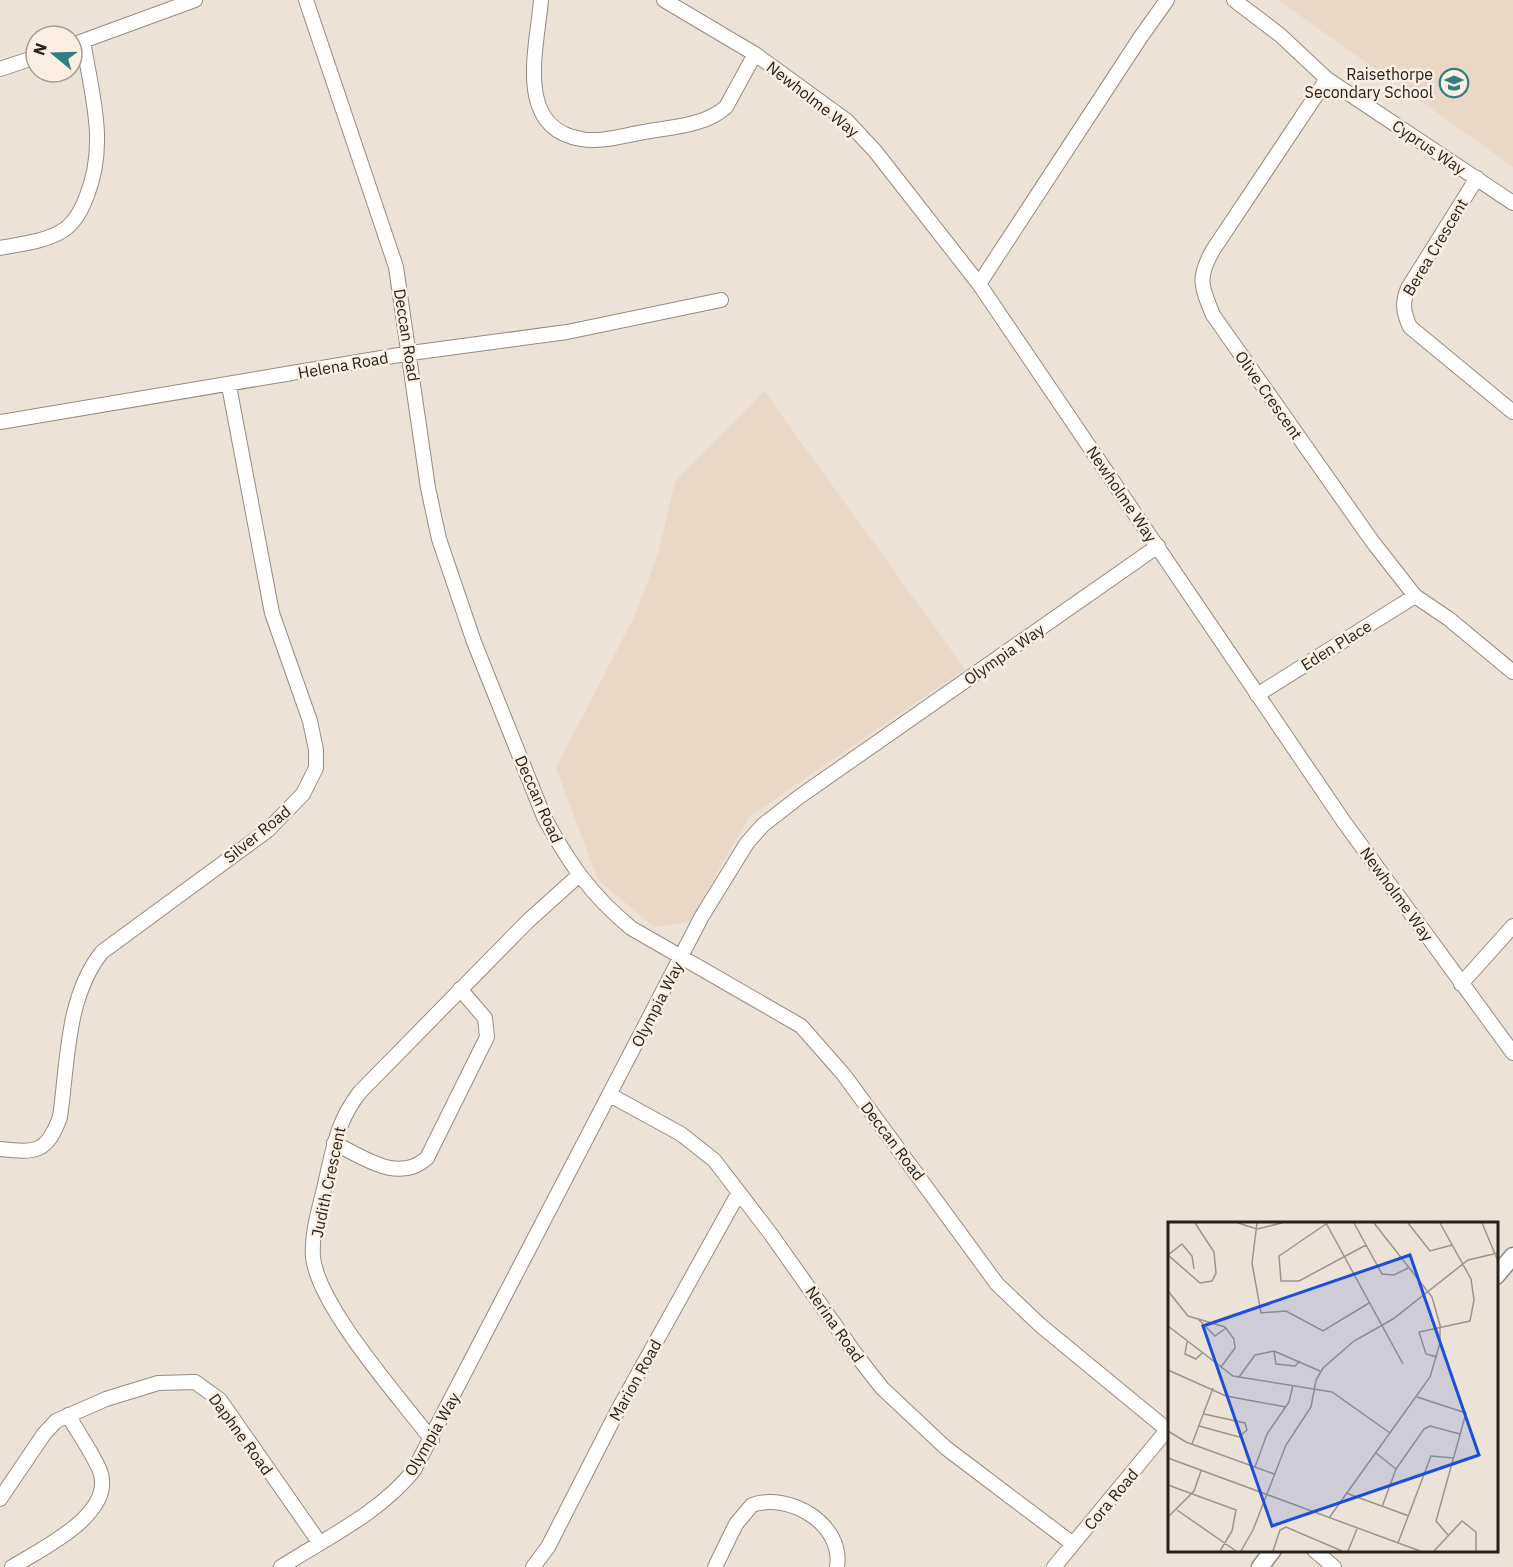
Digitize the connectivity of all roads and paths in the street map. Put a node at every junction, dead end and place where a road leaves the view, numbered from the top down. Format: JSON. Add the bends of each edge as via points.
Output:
{"nodes":[{"id":1,"x":195,"y":0,"type":"edge"},
{"id":2,"x":306,"y":0,"type":"edge"},
{"id":3,"x":541,"y":0,"type":"edge"},
{"id":4,"x":664,"y":0,"type":"edge"},
{"id":5,"x":1167,"y":0,"type":"edge"},
{"id":6,"x":1234,"y":0,"type":"edge"},
{"id":7,"x":84,"y":41,"type":"edge"},
{"id":8,"x":755,"y":54,"type":"junction"},
{"id":9,"x":24,"y":61,"type":"edge"},
{"id":10,"x":0,"y":69,"type":"edge"},
{"id":11,"x":84,"y":70,"type":"edge"},
{"id":12,"x":1327,"y":79,"type":"junction"},
{"id":13,"x":1477,"y":178,"type":"junction"},
{"id":14,"x":1513,"y":203,"type":"edge"},
{"id":15,"x":0,"y":248,"type":"edge"},
{"id":16,"x":979,"y":284,"type":"junction"},
{"id":17,"x":721,"y":300,"type":"dead end"},
{"id":18,"x":411,"y":353,"type":"junction"},
{"id":19,"x":229,"y":386,"type":"junction"},
{"id":20,"x":1513,"y":412,"type":"edge"},
{"id":21,"x":0,"y":423,"type":"edge"},
{"id":22,"x":1158,"y":546,"type":"junction"},
{"id":23,"x":1415,"y":596,"type":"junction"},
{"id":24,"x":1513,"y":672,"type":"edge"},
{"id":25,"x":1257,"y":695,"type":"junction"},
{"id":26,"x":578,"y":876,"type":"junction"},
{"id":27,"x":1513,"y":926,"type":"edge"},
{"id":28,"x":681,"y":957,"type":"junction"},
{"id":29,"x":1461,"y":984,"type":"junction"},
{"id":30,"x":460,"y":989,"type":"junction"},
{"id":31,"x":1513,"y":1053,"type":"edge"},
{"id":32,"x":610,"y":1095,"type":"junction"},
{"id":33,"x":334,"y":1143,"type":"junction"},
{"id":34,"x":0,"y":1149,"type":"edge"},
{"id":35,"x":738,"y":1194,"type":"junction"},
{"id":36,"x":1513,"y":1256,"type":"edge"},
{"id":37,"x":1498,"y":1275,"type":"edge"},
{"id":38,"x":68,"y":1415,"type":"junction"},
{"id":39,"x":1168,"y":1431,"type":"edge"},
{"id":40,"x":432,"y":1440,"type":"junction"},
{"id":41,"x":0,"y":1499,"type":"edge"},
{"id":42,"x":319,"y":1542,"type":"junction"},
{"id":43,"x":1073,"y":1544,"type":"junction"},
{"id":44,"x":1273,"y":1552,"type":"edge"},
{"id":45,"x":1315,"y":1552,"type":"edge"},
{"id":46,"x":12,"y":1567,"type":"edge"},
{"id":47,"x":281,"y":1567,"type":"edge"},
{"id":48,"x":533,"y":1567,"type":"edge"},
{"id":49,"x":715,"y":1567,"type":"edge"},
{"id":50,"x":837,"y":1567,"type":"edge"},
{"id":51,"x":1054,"y":1567,"type":"edge"},
{"id":52,"x":1260,"y":1567,"type":"edge"},
{"id":53,"x":1334,"y":1567,"type":"edge"}],
"edges":[{"from":1,"to":7,"type":"street"},
{"from":2,"to":18,"type":"street","name":"Deccan Road","via":[[396,267]]},
{"from":3,"to":8,"type":"street","via":[[535,98],[545,121],[553,128],[582,139],[679,126],[714,116],[726,107]]},
{"from":4,"to":8,"type":"street","name":"Newholme Way"},
{"from":5,"to":16,"type":"street"},
{"from":6,"to":12,"type":"street","name":"Cyprus Way","via":[[1280,35]]},
{"from":8,"to":16,"type":"street","name":"Newholme Way","via":[[847,121]]},
{"from":9,"to":10,"type":"street"},
{"from":11,"to":15,"type":"street","via":[[99,156],[95,177],[78,214],[62,231]]},
{"from":12,"to":13,"type":"street","name":"Cyprus Way"},
{"from":12,"to":23,"type":"street","name":"Olive Crescent","via":[[1213,250],[1201,284],[1213,315]]},
{"from":13,"to":14,"type":"street","name":"Cyprus Way"},
{"from":13,"to":20,"type":"street","name":"Berea Crescent","via":[[1408,288],[1403,314],[1410,327]]},
{"from":16,"to":22,"type":"street","name":"Newholme Way"},
{"from":17,"to":18,"type":"street","name":"Helena Road","via":[[567,332]]},
{"from":18,"to":19,"type":"street","name":"Helena Road"},
{"from":18,"to":26,"type":"street","name":"Deccan Road","via":[[428,488],[439,539],[466,622],[544,817]]},
{"from":19,"to":21,"type":"street","name":"Helena Road"},
{"from":19,"to":34,"type":"street","name":"Silver Road","via":[[272,613],[310,721],[316,768],[303,794],[268,830],[102,952],[90,966],[79,992],[54,1135],[37,1150]]},
{"from":22,"to":25,"type":"street","name":"Newholme Way"},
{"from":22,"to":28,"type":"street","name":"Olympia Way","via":[[763,825],[723,880]]},
{"from":23,"to":24,"type":"street","name":"Olive Crescent"},
{"from":23,"to":25,"type":"street","name":"Eden Place"},
{"from":25,"to":29,"type":"street","name":"Newholme Way"},
{"from":26,"to":28,"type":"street","name":"Deccan Road","via":[[631,928]]},
{"from":26,"to":30,"type":"street","name":"Judith Crescent"},
{"from":27,"to":29,"type":"street"},
{"from":28,"to":32,"type":"street","name":"Olympia Way"},
{"from":28,"to":39,"type":"street","name":"Deccan Road","via":[[801,1026],[844,1075],[997,1284],[1040,1325]]},
{"from":29,"to":31,"type":"street","name":"Newholme Way"},
{"from":30,"to":33,"type":"street","name":"Judith Crescent","via":[[360,1092],[345,1111]]},
{"from":30,"to":33,"type":"street","via":[[485,1018],[487,1037],[426,1158],[418,1166],[401,1170]]},
{"from":32,"to":35,"type":"street","name":"Nerina Road","via":[[701,1149],[725,1173]]},
{"from":32,"to":40,"type":"street","name":"Olympia Way"},
{"from":33,"to":40,"type":"street","name":"Judith Crescent","via":[[313,1256],[319,1283],[336,1313]]},
{"from":35,"to":43,"type":"street","name":"Nerina Road","via":[[889,1395],[946,1448]]},
{"from":35,"to":48,"type":"street","name":"Marion Road","via":[[548,1546]]},
{"from":36,"to":37,"type":"street"},
{"from":38,"to":41,"type":"street","name":"Daphne Road","via":[[44,1434]]},
{"from":38,"to":42,"type":"street","name":"Daphne Road","via":[[158,1383],[185,1381],[201,1385],[220,1400]]},
{"from":38,"to":46,"type":"street","via":[[101,1473],[99,1498],[84,1519],[67,1533]]},
{"from":39,"to":43,"type":"street","name":"Cora Road"},
{"from":40,"to":42,"type":"street","name":"Olympia Way","via":[[395,1492]]},
{"from":42,"to":47,"type":"street","name":"Olympia Way"},
{"from":43,"to":51,"type":"street","name":"Cora Road"},
{"from":44,"to":52,"type":"street"},
{"from":45,"to":53,"type":"street"},
{"from":49,"to":50,"type":"street","via":[[736,1524],[752,1505],[776,1501],[806,1511],[820,1523],[837,1550]]}]}
